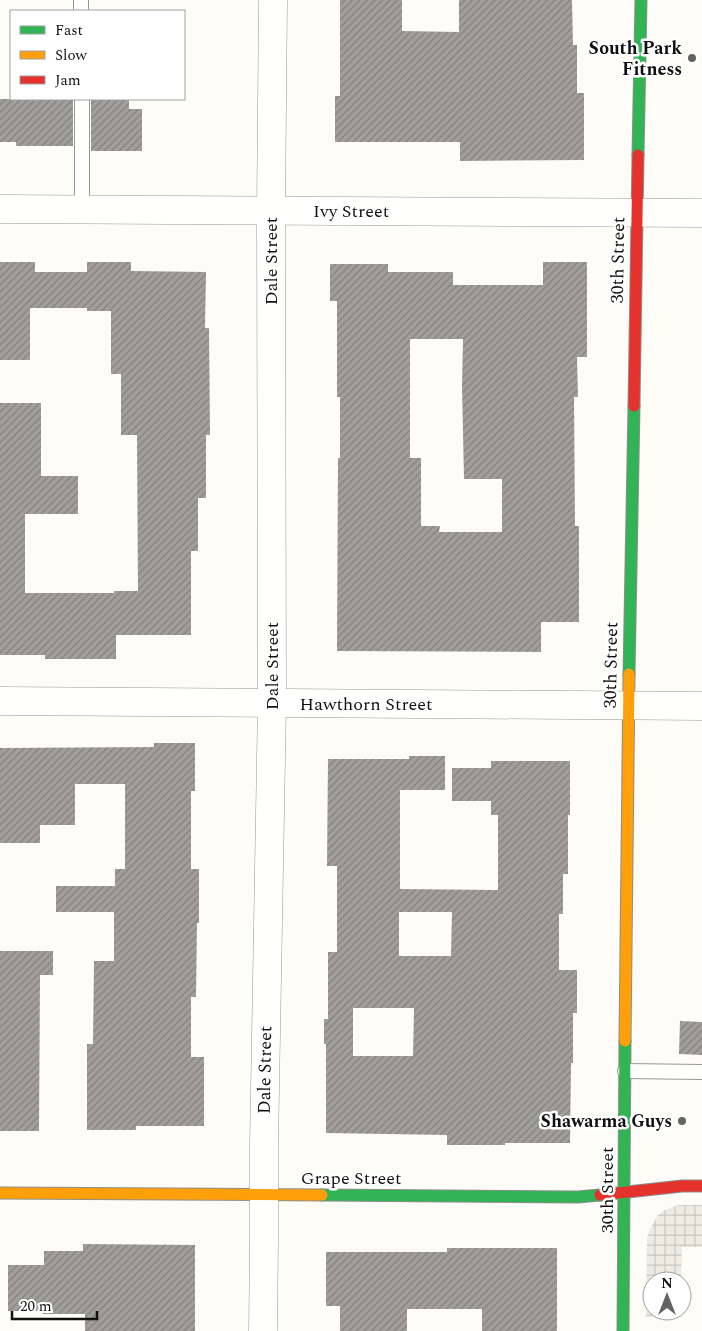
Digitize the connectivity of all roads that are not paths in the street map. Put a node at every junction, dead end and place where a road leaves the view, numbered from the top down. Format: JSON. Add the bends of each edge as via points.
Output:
{"nodes":[{"id":1,"x":274,"y":0,"type":"edge"},
{"id":2,"x":641,"y":0,"type":"edge"},
{"id":3,"x":82,"y":100,"type":"edge"},
{"id":4,"x":0,"y":209,"type":"edge"},
{"id":5,"x":82,"y":209,"type":"junction"},
{"id":6,"x":271,"y":210,"type":"junction"},
{"id":7,"x":636,"y":213,"type":"junction"},
{"id":8,"x":702,"y":213,"type":"edge"},
{"id":9,"x":0,"y":700,"type":"edge"},
{"id":10,"x":272,"y":703,"type":"junction"},
{"id":11,"x":628,"y":706,"type":"junction"},
{"id":12,"x":702,"y":706,"type":"edge"},
{"id":13,"x":625,"y":1071,"type":"junction"},
{"id":14,"x":702,"y":1072,"type":"edge"},
{"id":15,"x":702,"y":1186,"type":"edge"},
{"id":16,"x":625,"y":1192,"type":"junction"},
{"id":17,"x":0,"y":1193,"type":"edge"},
{"id":18,"x":264,"y":1195,"type":"junction"},
{"id":19,"x":263,"y":1331,"type":"edge"},
{"id":20,"x":624,"y":1331,"type":"edge"}],
"edges":[{"from":1,"to":6,"type":"street","name":"Dale Street"},
{"from":2,"to":7,"type":"street","name":"30th Street"},
{"from":3,"to":5,"type":"lane"},
{"from":4,"to":5,"type":"street","name":"Ivy Street"},
{"from":5,"to":6,"type":"street","name":"Ivy Street"},
{"from":6,"to":7,"type":"street","name":"Ivy Street"},
{"from":6,"to":10,"type":"street","name":"Dale Street"},
{"from":7,"to":8,"type":"street","name":"Ivy Street"},
{"from":7,"to":11,"type":"street","name":"30th Street"},
{"from":9,"to":10,"type":"street","name":"Hawthorn Street"},
{"from":10,"to":11,"type":"street","name":"Hawthorn Street"},
{"from":10,"to":18,"type":"street","name":"Dale Street"},
{"from":11,"to":12,"type":"street","name":"Hawthorn Street"},
{"from":11,"to":13,"type":"street","name":"30th Street"},
{"from":13,"to":14,"type":"lane"},
{"from":13,"to":16,"type":"street","name":"30th Street"},
{"from":15,"to":16,"type":"street","name":"Grape Street"},
{"from":16,"to":18,"type":"street","name":"Grape Street","via":[[578,1197]]},
{"from":16,"to":20,"type":"street","name":"30th Street"},
{"from":17,"to":18,"type":"street","name":"Grape Street"},
{"from":18,"to":19,"type":"street","name":"Dale Street"}]}
